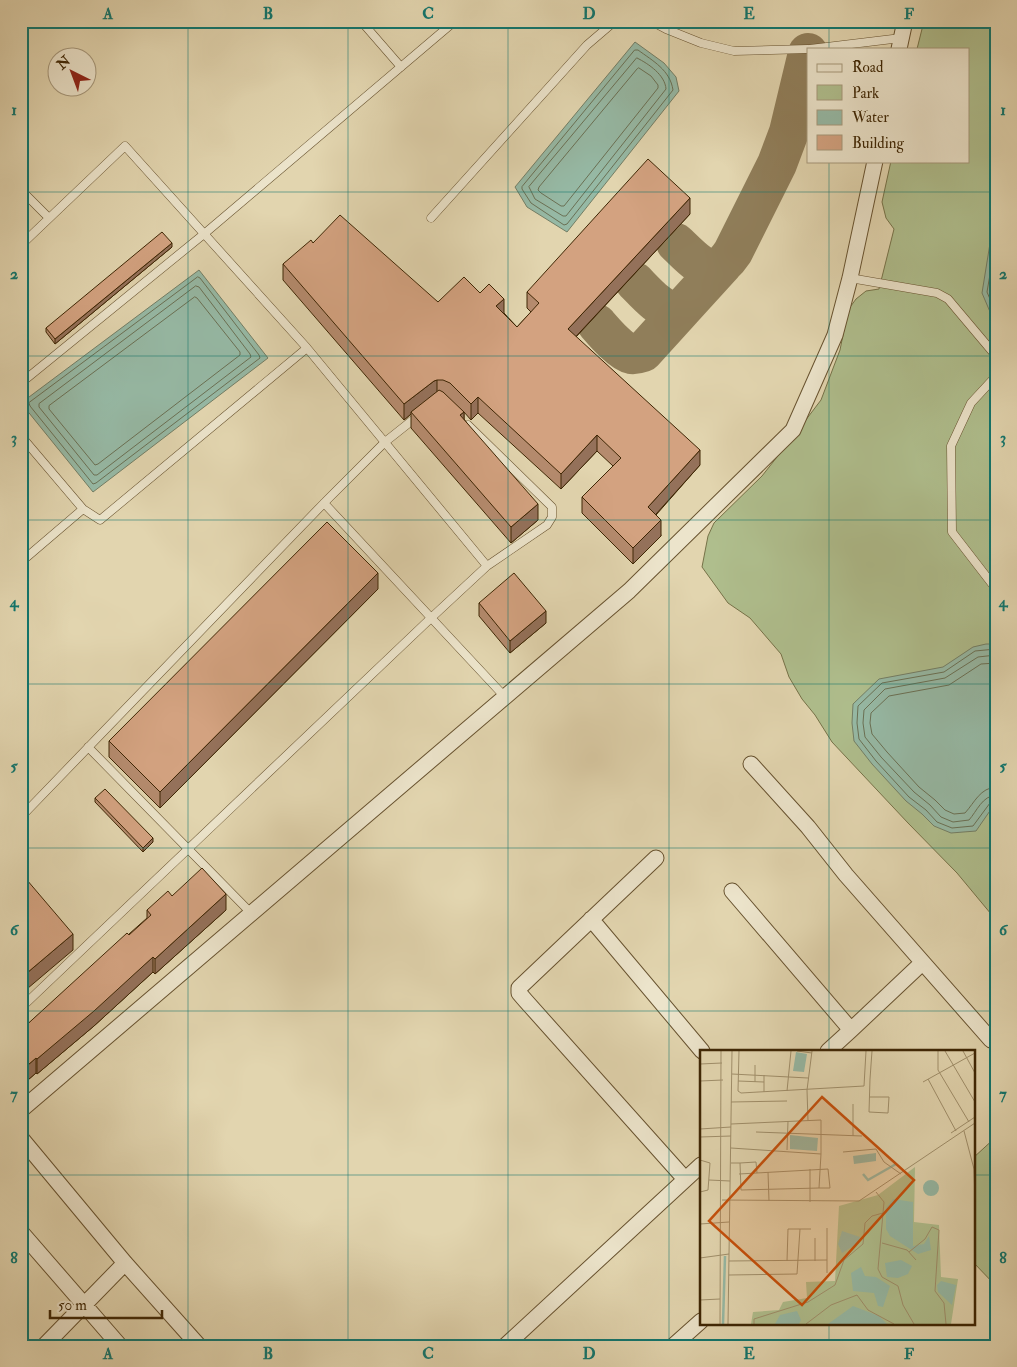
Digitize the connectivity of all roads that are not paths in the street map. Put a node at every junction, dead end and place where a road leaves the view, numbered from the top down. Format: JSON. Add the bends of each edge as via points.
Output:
{"nodes":[{"id":1,"x":361,"y":21,"type":"edge"},
{"id":2,"x":455,"y":21,"type":"edge"},
{"id":3,"x":615,"y":21,"type":"edge"},
{"id":4,"x":651,"y":21,"type":"edge"},
{"id":5,"x":905,"y":21,"type":"edge"},
{"id":6,"x":900,"y":43,"type":"edge"},
{"id":7,"x":824,"y":48,"type":"edge"},
{"id":8,"x":807,"y":49,"type":"edge"},
{"id":9,"x":401,"y":67,"type":"junction"},
{"id":10,"x":875,"y":162,"type":"edge"},
{"id":11,"x":21,"y":190,"type":"edge"},
{"id":12,"x":49,"y":218,"type":"junction"},
{"id":13,"x":430,"y":218,"type":"dead end"},
{"id":14,"x":204,"y":234,"type":"junction"},
{"id":15,"x":21,"y":245,"type":"edge"},
{"id":16,"x":850,"y":278,"type":"junction"},
{"id":17,"x":307,"y":348,"type":"junction"},
{"id":18,"x":996,"y":356,"type":"edge"},
{"id":19,"x":996,"y":376,"type":"edge"},
{"id":20,"x":21,"y":384,"type":"edge"},
{"id":21,"x":422,"y":413,"type":"edge"},
{"id":22,"x":460,"y":417,"type":"edge"},
{"id":23,"x":21,"y":436,"type":"edge"},
{"id":24,"x":385,"y":442,"type":"junction"},
{"id":25,"x":324,"y":503,"type":"junction"},
{"id":26,"x":83,"y":509,"type":"junction"},
{"id":27,"x":21,"y":562,"type":"edge"},
{"id":28,"x":487,"y":566,"type":"junction"},
{"id":29,"x":996,"y":590,"type":"edge"},
{"id":30,"x":431,"y":618,"type":"junction"},
{"id":31,"x":505,"y":697,"type":"junction"},
{"id":32,"x":88,"y":747,"type":"junction"},
{"id":33,"x":750,"y":764,"type":"dead end"},
{"id":34,"x":22,"y":814,"type":"edge"},
{"id":35,"x":188,"y":848,"type":"junction"},
{"id":36,"x":656,"y":858,"type":"dead end"},
{"id":37,"x":732,"y":891,"type":"dead end"},
{"id":38,"x":251,"y":914,"type":"junction"},
{"id":39,"x":591,"y":919,"type":"junction"},
{"id":40,"x":922,"y":963,"type":"junction"},
{"id":41,"x":21,"y":1006,"type":"edge"},
{"id":42,"x":851,"y":1030,"type":"junction"},
{"id":43,"x":991,"y":1040,"type":"dead end"},
{"id":44,"x":701,"y":1050,"type":"edge"},
{"id":45,"x":829,"y":1050,"type":"edge"},
{"id":46,"x":21,"y":1110,"type":"edge"},
{"id":47,"x":21,"y":1138,"type":"edge"},
{"id":48,"x":700,"y":1166,"type":"edge"},
{"id":49,"x":685,"y":1179,"type":"junction"},
{"id":50,"x":21,"y":1232,"type":"edge"},
{"id":51,"x":125,"y":1263,"type":"junction"},
{"id":52,"x":85,"y":1304,"type":"junction"},
{"id":53,"x":700,"y":1322,"type":"edge"},
{"id":54,"x":44,"y":1346,"type":"edge"},
{"id":55,"x":120,"y":1346,"type":"edge"},
{"id":56,"x":199,"y":1346,"type":"edge"},
{"id":57,"x":505,"y":1346,"type":"edge"},
{"id":58,"x":673,"y":1346,"type":"edge"}],
"edges":[{"from":1,"to":9,"type":"lane"},
{"from":2,"to":9,"type":"lane"},
{"from":3,"to":13,"type":"lane","via":[[587,45]]},
{"from":4,"to":8,"type":"lane","via":[[701,43],[734,51]]},
{"from":5,"to":6,"type":"street"},
{"from":6,"to":7,"type":"lane"},
{"from":9,"to":14,"type":"lane"},
{"from":10,"to":16,"type":"street"},
{"from":11,"to":12,"type":"lane"},
{"from":12,"to":14,"type":"lane","via":[[125,146]]},
{"from":12,"to":15,"type":"lane"},
{"from":14,"to":17,"type":"lane"},
{"from":14,"to":20,"type":"lane"},
{"from":16,"to":18,"type":"lane","via":[[943,295]]},
{"from":16,"to":31,"type":"street","via":[[835,335],[793,430],[629,591]]},
{"from":17,"to":24,"type":"lane"},
{"from":17,"to":26,"type":"lane","via":[[100,520]]},
{"from":19,"to":29,"type":"lane","via":[[971,402],[951,446],[951,456],[952,532]]},
{"from":21,"to":24,"type":"lane"},
{"from":22,"to":28,"type":"lane","via":[[552,507],[548,525]]},
{"from":23,"to":26,"type":"lane"},
{"from":24,"to":25,"type":"lane"},
{"from":24,"to":28,"type":"lane"},
{"from":25,"to":30,"type":"lane"},
{"from":25,"to":32,"type":"lane"},
{"from":26,"to":27,"type":"lane"},
{"from":28,"to":30,"type":"lane"},
{"from":30,"to":31,"type":"lane"},
{"from":30,"to":35,"type":"lane"},
{"from":31,"to":38,"type":"street"},
{"from":32,"to":34,"type":"lane"},
{"from":32,"to":35,"type":"lane"},
{"from":33,"to":40,"type":"street","via":[[808,827]]},
{"from":35,"to":38,"type":"lane"},
{"from":35,"to":41,"type":"lane"},
{"from":36,"to":39,"type":"street"},
{"from":37,"to":42,"type":"street"},
{"from":38,"to":46,"type":"street"},
{"from":39,"to":44,"type":"street"},
{"from":39,"to":49,"type":"street","via":[[519,988],[519,993]]},
{"from":40,"to":42,"type":"street"},
{"from":40,"to":43,"type":"street"},
{"from":42,"to":45,"type":"street"},
{"from":47,"to":51,"type":"street"},
{"from":48,"to":49,"type":"street"},
{"from":49,"to":57,"type":"street"},
{"from":50,"to":52,"type":"street"},
{"from":51,"to":52,"type":"street"},
{"from":51,"to":56,"type":"street"},
{"from":52,"to":54,"type":"street"},
{"from":52,"to":55,"type":"street"},
{"from":53,"to":58,"type":"street"}]}
